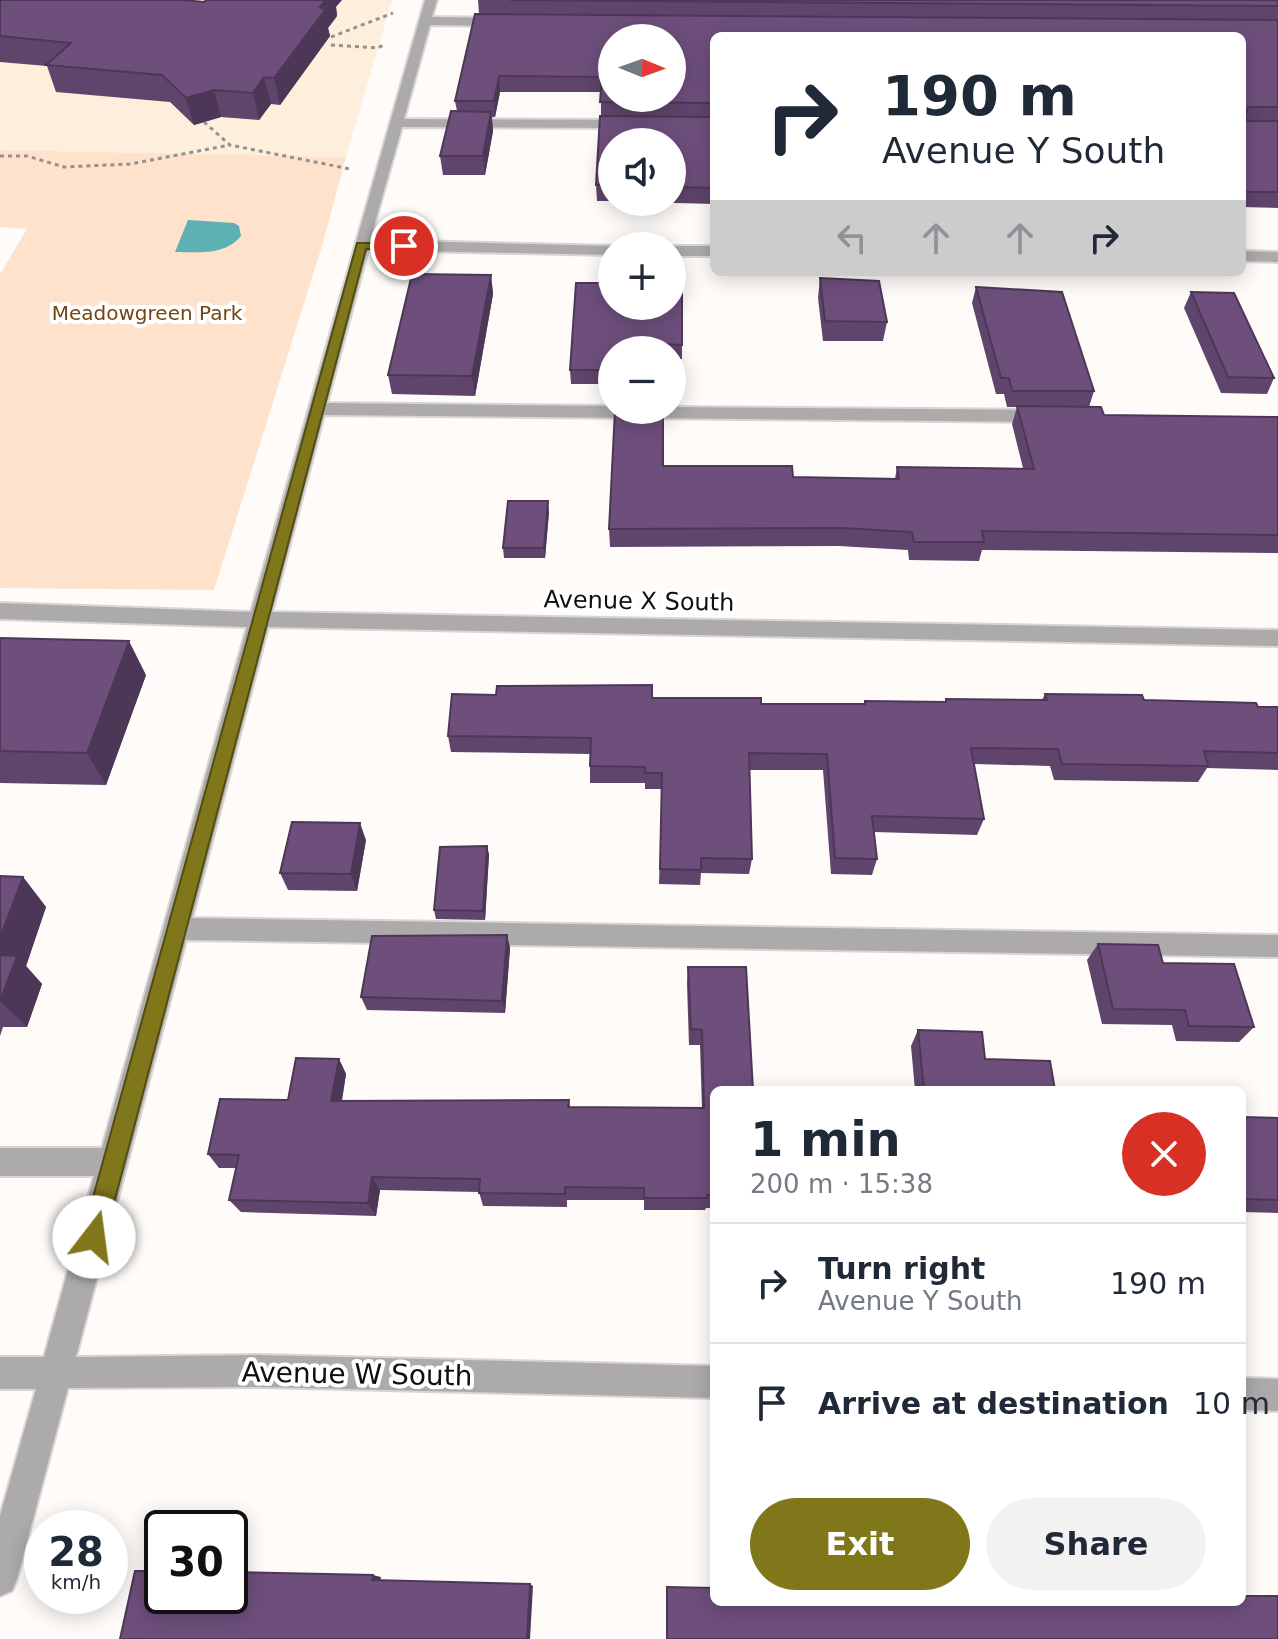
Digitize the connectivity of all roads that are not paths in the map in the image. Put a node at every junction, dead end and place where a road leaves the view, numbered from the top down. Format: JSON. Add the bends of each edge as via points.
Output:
{"nodes":[{"id":1,"x":427,"y":16,"type":"edge"},
{"id":2,"x":523,"y":22,"type":"edge"},
{"id":3,"x":397,"y":123,"type":"junction"},
{"id":4,"x":651,"y":124,"type":"edge"},
{"id":5,"x":361,"y":245,"type":"junction"},
{"id":6,"x":598,"y":250,"type":"edge"},
{"id":7,"x":686,"y":251,"type":"edge"},
{"id":8,"x":710,"y":251,"type":"edge"},
{"id":9,"x":1246,"y":256,"type":"edge"},
{"id":10,"x":1278,"y":257,"type":"edge"},
{"id":11,"x":319,"y":409,"type":"junction"},
{"id":12,"x":1070,"y":416,"type":"edge"},
{"id":13,"x":0,"y":611,"type":"edge"},
{"id":14,"x":261,"y":618,"type":"junction"},
{"id":15,"x":1278,"y":638,"type":"edge"},
{"id":16,"x":177,"y":929,"type":"junction"},
{"id":17,"x":1278,"y":946,"type":"edge"},
{"id":18,"x":0,"y":1162,"type":"edge"},
{"id":19,"x":114,"y":1162,"type":"junction"},
{"id":20,"x":0,"y":1373,"type":"edge"},
{"id":21,"x":54,"y":1375,"type":"junction"},
{"id":22,"x":710,"y":1382,"type":"edge"},
{"id":23,"x":1246,"y":1394,"type":"edge"},
{"id":24,"x":1278,"y":1395,"type":"edge"},
{"id":25,"x":0,"y":1579,"type":"edge"}],
"edges":[{"from":1,"to":2,"type":"street"},
{"from":1,"to":3,"type":"street"},
{"from":3,"to":4,"type":"street"},
{"from":3,"to":5,"type":"street"},
{"from":5,"to":6,"type":"street"},
{"from":5,"to":11,"type":"street"},
{"from":7,"to":8,"type":"street"},
{"from":9,"to":10,"type":"street"},
{"from":11,"to":12,"type":"street"},
{"from":11,"to":14,"type":"street"},
{"from":13,"to":14,"type":"street","name":"Avenue X South"},
{"from":14,"to":15,"type":"street","name":"Avenue X South"},
{"from":14,"to":16,"type":"street"},
{"from":16,"to":17,"type":"street"},
{"from":16,"to":19,"type":"street"},
{"from":18,"to":19,"type":"street"},
{"from":19,"to":21,"type":"street"},
{"from":20,"to":21,"type":"street","name":"Avenue W South"},
{"from":21,"to":22,"type":"street","name":"Avenue W South","via":[[260,1371]]},
{"from":21,"to":25,"type":"street"},
{"from":23,"to":24,"type":"street"}]}
